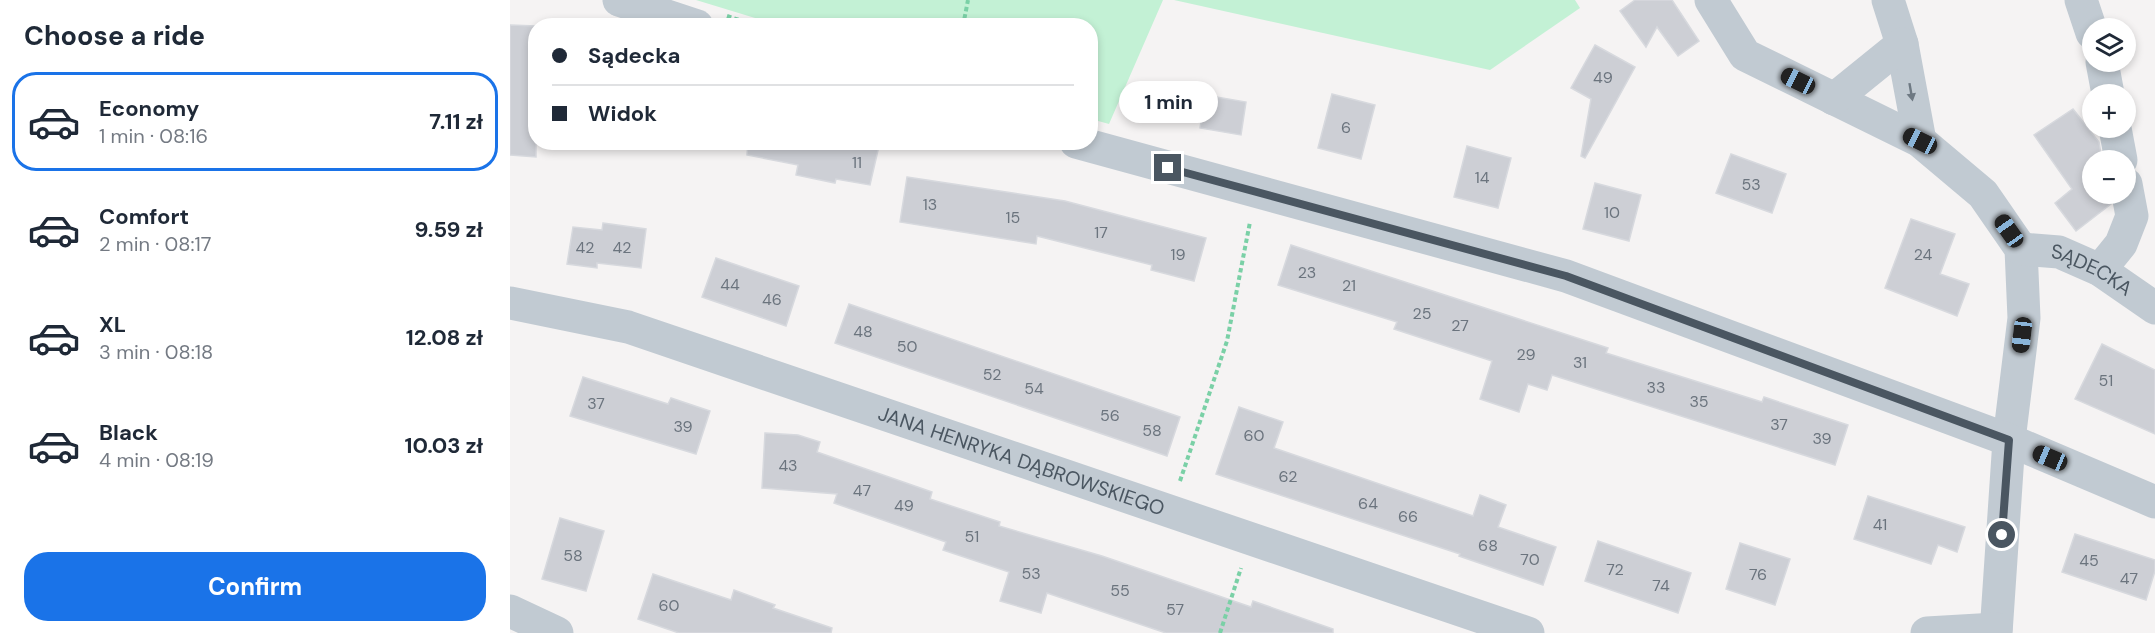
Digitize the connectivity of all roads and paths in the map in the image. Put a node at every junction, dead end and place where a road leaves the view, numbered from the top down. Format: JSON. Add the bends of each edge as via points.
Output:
{"nodes":[{"id":1,"x":619,"y":0,"type":"edge"},
{"id":2,"x":968,"y":0,"type":"edge"},
{"id":3,"x":1711,"y":0,"type":"edge"},
{"id":4,"x":1888,"y":0,"type":"edge"},
{"id":5,"x":2081,"y":0,"type":"edge"},
{"id":6,"x":673,"y":18,"type":"edge"},
{"id":7,"x":965,"y":18,"type":"edge"},
{"id":8,"x":2087,"y":18,"type":"edge"},
{"id":9,"x":1902,"y":44,"type":"junction"},
{"id":10,"x":1834,"y":99,"type":"junction"},
{"id":11,"x":1920,"y":141,"type":"junction"},
{"id":12,"x":1098,"y":148,"type":"edge"},
{"id":13,"x":1256,"y":192,"type":"junction"},
{"id":14,"x":2130,"y":204,"type":"edge"},
{"id":15,"x":2021,"y":249,"type":"junction"},
{"id":16,"x":2100,"y":270,"type":"junction"},
{"id":17,"x":514,"y":300,"type":"edge"},
{"id":18,"x":2155,"y":308,"type":"edge"},
{"id":19,"x":2009,"y":440,"type":"junction"},
{"id":20,"x":2155,"y":502,"type":"edge"},
{"id":21,"x":1170,"y":512,"type":"junction"},
{"id":22,"x":1251,"y":541,"type":"junction"},
{"id":23,"x":510,"y":610,"type":"edge"},
{"id":24,"x":1996,"y":631,"type":"edge"},
{"id":25,"x":557,"y":633,"type":"edge"},
{"id":26,"x":1220,"y":633,"type":"edge"},
{"id":27,"x":1528,"y":633,"type":"edge"},
{"id":28,"x":1928,"y":633,"type":"edge"}],
"edges":[{"from":1,"to":6,"type":"street"},
{"from":2,"to":7,"type":"path"},
{"from":3,"to":10,"type":"street","name":"SĄDECKA","via":[[1745,55]]},
{"from":4,"to":9,"type":"street"},
{"from":5,"to":8,"type":"street"},
{"from":9,"to":10,"type":"street"},
{"from":9,"to":11,"type":"street","one_way":true},
{"from":10,"to":11,"type":"street","name":"SĄDECKA"},
{"from":11,"to":15,"type":"street","name":"SĄDECKA","via":[[1983,194]]},
{"from":12,"to":13,"type":"street"},
{"from":13,"to":19,"type":"street","via":[[1566,276]]},
{"from":13,"to":21,"type":"path","via":[[1227,341]]},
{"from":14,"to":16,"type":"street","via":[[2132,216],[2121,243]]},
{"from":15,"to":16,"type":"street","name":"SĄDECKA","via":[[2059,252]]},
{"from":15,"to":19,"type":"street","name":"SĄDECKA","via":[[2024,318]]},
{"from":16,"to":18,"type":"street","name":"SĄDECKA"},
{"from":17,"to":21,"type":"street","name":"JANA HENRYKA DĄBROWSKIEGO","via":[[628,327]]},
{"from":19,"to":20,"type":"street"},
{"from":19,"to":24,"type":"street","name":"SĄDECKA"},
{"from":21,"to":22,"type":"street","name":"JANA HENRYKA DĄBROWSKIEGO"},
{"from":22,"to":26,"type":"path"},
{"from":22,"to":27,"type":"street","name":"JANA HENRYKA DĄBROWSKIEGO"},
{"from":23,"to":25,"type":"street"},
{"from":24,"to":28,"type":"street"}]}
